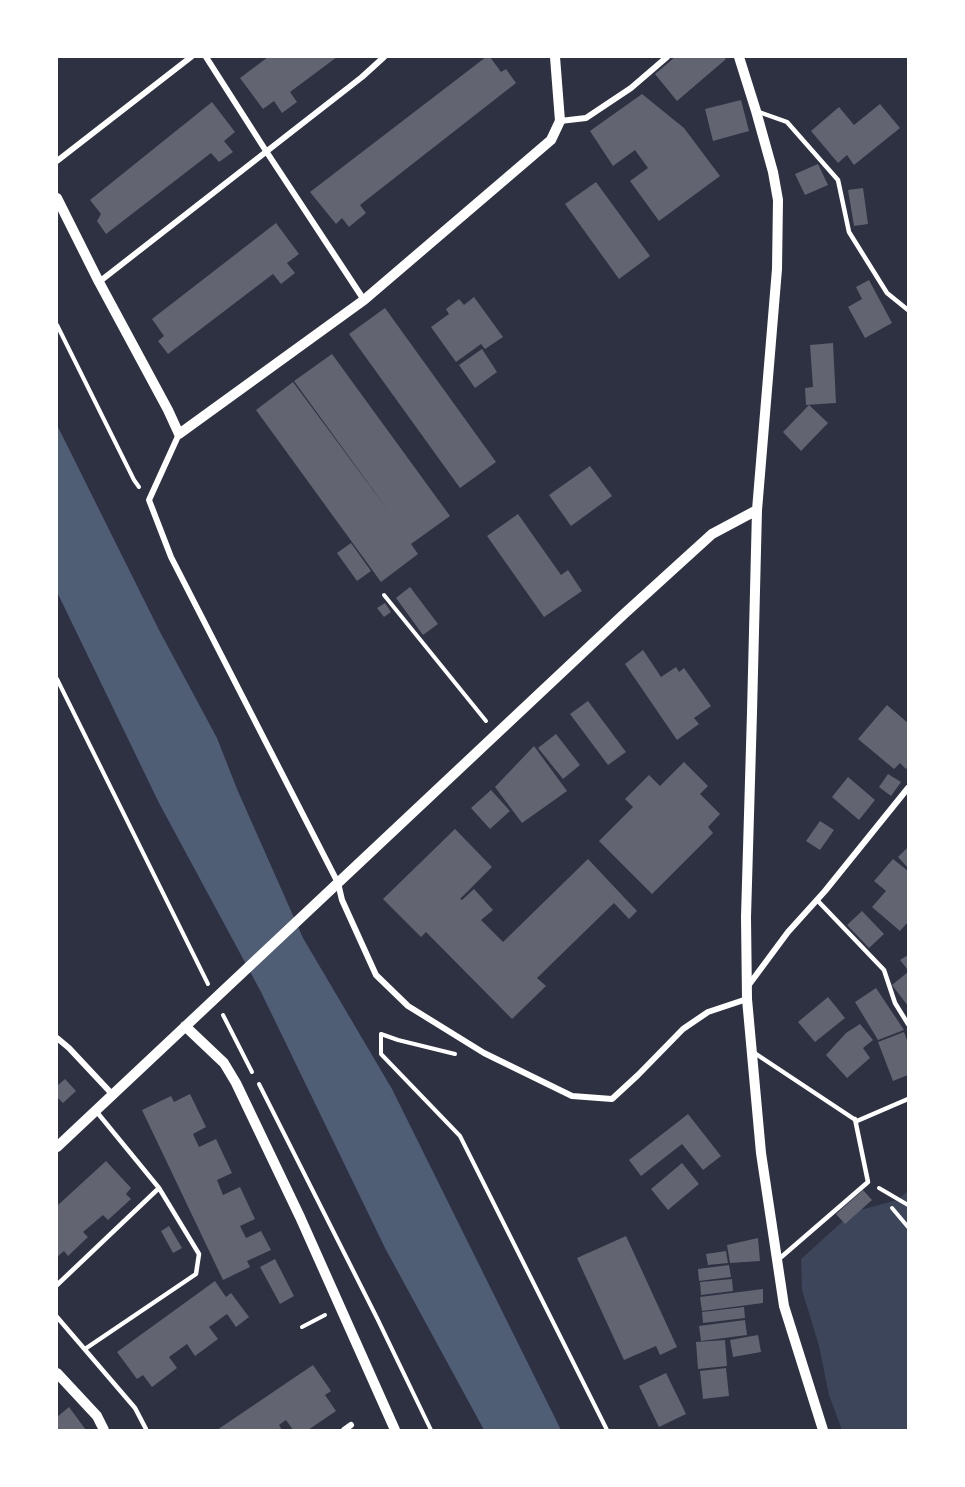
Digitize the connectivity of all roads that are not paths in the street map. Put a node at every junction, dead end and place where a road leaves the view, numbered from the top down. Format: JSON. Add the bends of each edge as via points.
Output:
{"nodes":[{"id":1,"x":191,"y":57,"type":"edge"},
{"id":2,"x":206,"y":57,"type":"edge"},
{"id":3,"x":384,"y":57,"type":"edge"},
{"id":4,"x":555,"y":57,"type":"edge"},
{"id":5,"x":667,"y":57,"type":"edge"},
{"id":6,"x":739,"y":57,"type":"edge"},
{"id":7,"x":756,"y":111,"type":"junction"},
{"id":8,"x":560,"y":121,"type":"junction"},
{"id":9,"x":266,"y":151,"type":"junction"},
{"id":10,"x":57,"y":161,"type":"edge"},
{"id":11,"x":57,"y":198,"type":"edge"},
{"id":12,"x":99,"y":282,"type":"junction"},
{"id":13,"x":364,"y":300,"type":"junction"},
{"id":14,"x":908,"y":310,"type":"edge"},
{"id":15,"x":179,"y":434,"type":"junction"},
{"id":16,"x":757,"y":510,"type":"junction"},
{"id":17,"x":908,"y":788,"type":"edge"},
{"id":18,"x":338,"y":883,"type":"junction"},
{"id":19,"x":817,"y":900,"type":"junction"},
{"id":20,"x":747,"y":994,"type":"junction"},
{"id":21,"x":908,"y":1024,"type":"edge"},
{"id":22,"x":186,"y":1026,"type":"junction"},
{"id":23,"x":57,"y":1038,"type":"edge"},
{"id":24,"x":752,"y":1052,"type":"junction"},
{"id":25,"x":113,"y":1095,"type":"junction"},
{"id":26,"x":908,"y":1099,"type":"edge"},
{"id":27,"x":96,"y":1110,"type":"junction"},
{"id":28,"x":855,"y":1119,"type":"junction"},
{"id":29,"x":57,"y":1147,"type":"edge"},
{"id":30,"x":159,"y":1188,"type":"junction"},
{"id":31,"x":777,"y":1261,"type":"junction"},
{"id":32,"x":57,"y":1285,"type":"edge"},
{"id":33,"x":57,"y":1317,"type":"edge"},
{"id":34,"x":85,"y":1349,"type":"junction"},
{"id":35,"x":57,"y":1373,"type":"edge"},
{"id":36,"x":351,"y":1425,"type":"dead end"},
{"id":37,"x":146,"y":1429,"type":"edge"},
{"id":38,"x":104,"y":1430,"type":"edge"},
{"id":39,"x":344,"y":1430,"type":"edge"},
{"id":40,"x":395,"y":1430,"type":"edge"},
{"id":41,"x":823,"y":1430,"type":"edge"}],
"edges":[{"from":1,"to":10,"type":"street"},
{"from":2,"to":9,"type":"street"},
{"from":3,"to":9,"type":"street"},
{"from":4,"to":8,"type":"street"},
{"from":5,"to":8,"type":"street","via":[[631,88],[586,118]]},
{"from":6,"to":7,"type":"street"},
{"from":7,"to":14,"type":"lane","via":[[787,123],[838,180],[849,232],[887,293]]},
{"from":7,"to":16,"type":"street","via":[[778,200],[777,269]]},
{"from":8,"to":13,"type":"street","via":[[551,140]]},
{"from":9,"to":12,"type":"street"},
{"from":9,"to":13,"type":"street"},
{"from":11,"to":12,"type":"street"},
{"from":12,"to":15,"type":"street"},
{"from":13,"to":15,"type":"street"},
{"from":15,"to":18,"type":"street","via":[[149,500],[171,557]]},
{"from":16,"to":18,"type":"street","via":[[712,534]]},
{"from":16,"to":20,"type":"street"},
{"from":17,"to":19,"type":"street"},
{"from":18,"to":20,"type":"street","via":[[376,975],[408,1006],[479,1050],[572,1096],[612,1099],[683,1029]]},
{"from":18,"to":22,"type":"street"},
{"from":19,"to":20,"type":"street","via":[[788,932]]},
{"from":19,"to":21,"type":"lane","via":[[884,970],[895,1004]]},
{"from":20,"to":24,"type":"street"},
{"from":22,"to":25,"type":"street"},
{"from":22,"to":40,"type":"street","via":[[224,1064],[236,1083]]},
{"from":23,"to":25,"type":"street"},
{"from":24,"to":28,"type":"lane"},
{"from":24,"to":31,"type":"street","via":[[761,1153]]},
{"from":25,"to":27,"type":"street"},
{"from":26,"to":28,"type":"lane"},
{"from":27,"to":29,"type":"street"},
{"from":27,"to":30,"type":"lane"},
{"from":28,"to":31,"type":"lane","via":[[868,1182]]},
{"from":30,"to":32,"type":"lane"},
{"from":30,"to":34,"type":"lane","via":[[200,1254],[196,1274]]},
{"from":31,"to":41,"type":"street","via":[[784,1305]]},
{"from":33,"to":34,"type":"lane"},
{"from":34,"to":37,"type":"lane","via":[[135,1408]]},
{"from":35,"to":38,"type":"street","via":[[97,1416]]},
{"from":36,"to":39,"type":"street"}]}
